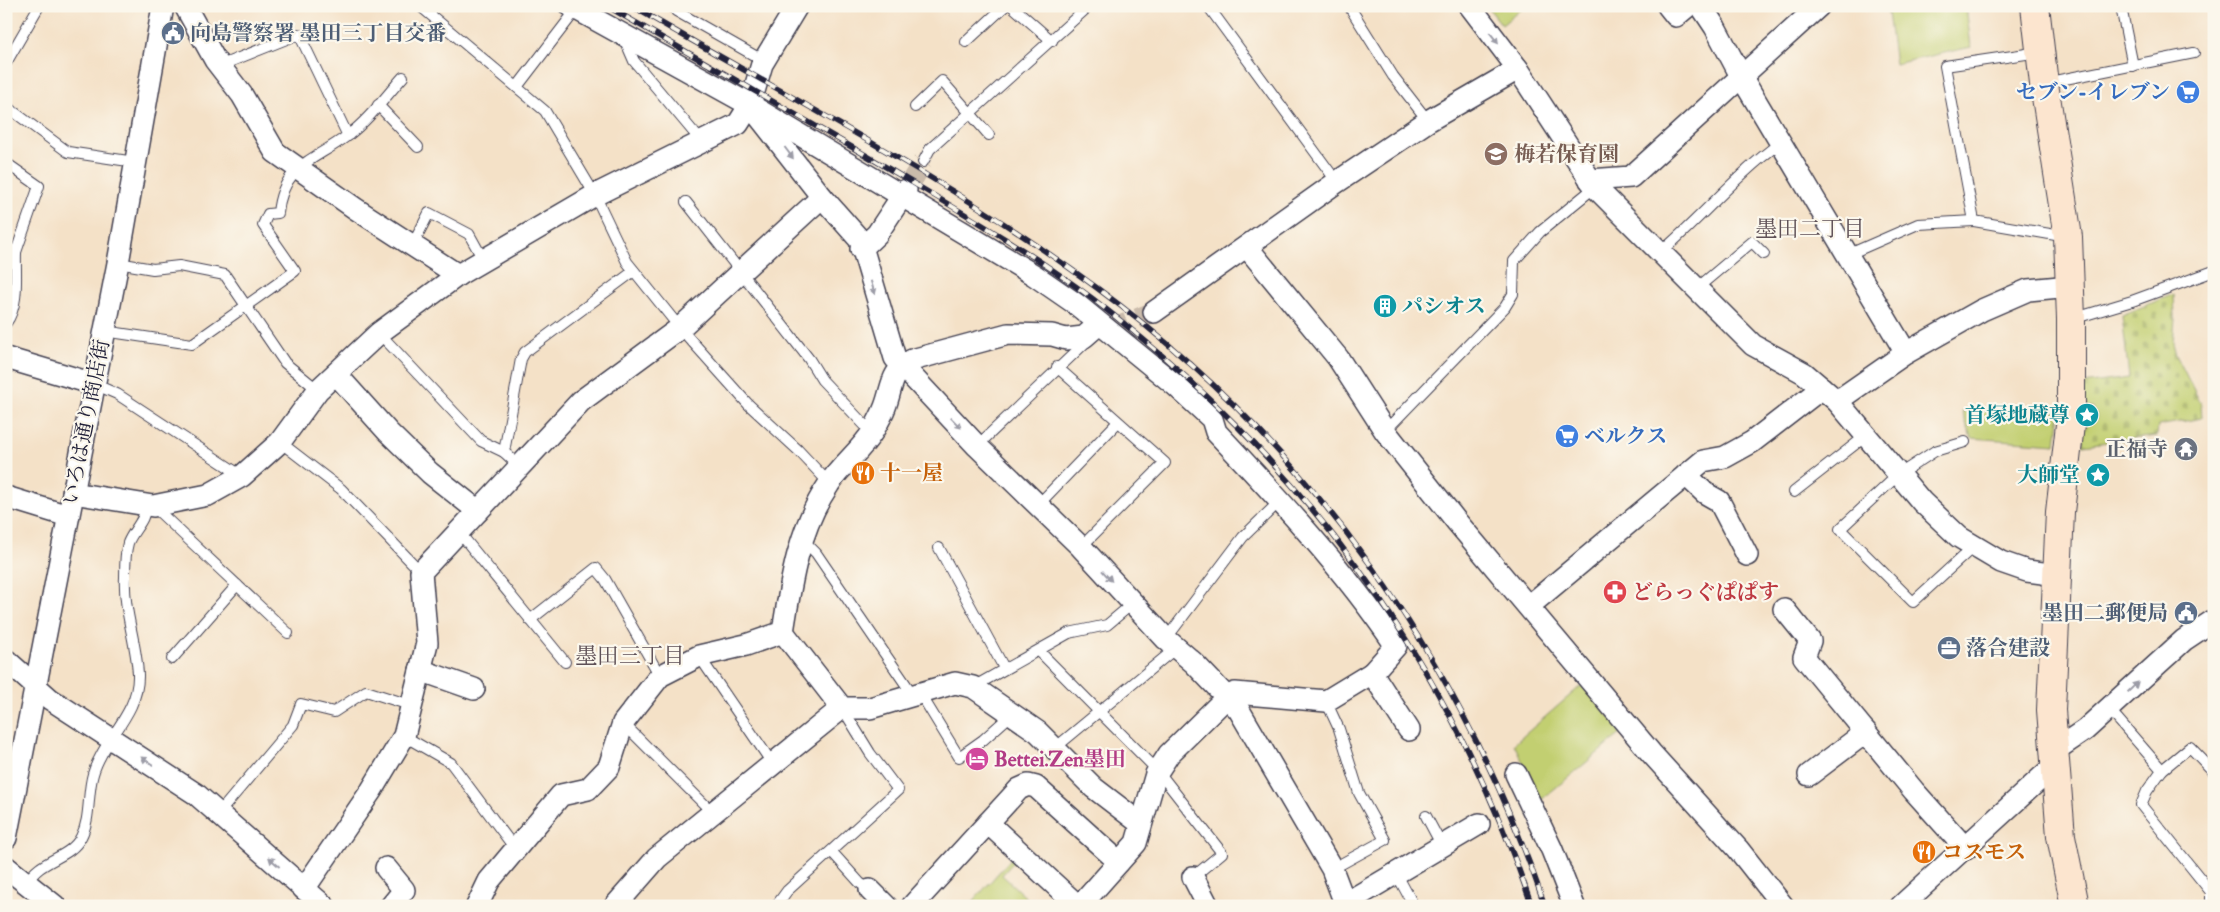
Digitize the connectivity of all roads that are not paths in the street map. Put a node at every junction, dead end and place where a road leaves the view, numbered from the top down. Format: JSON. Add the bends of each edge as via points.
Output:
{"nodes":[{"id":1,"x":39,"y":6,"type":"edge"},
{"id":2,"x":163,"y":6,"type":"edge"},
{"id":3,"x":184,"y":6,"type":"edge"},
{"id":4,"x":420,"y":6,"type":"edge"},
{"id":5,"x":796,"y":6,"type":"edge"},
{"id":6,"x":1005,"y":6,"type":"edge"},
{"id":7,"x":1012,"y":6,"type":"edge"},
{"id":8,"x":1089,"y":6,"type":"edge"},
{"id":9,"x":1208,"y":6,"type":"edge"},
{"id":10,"x":1349,"y":6,"type":"edge"},
{"id":11,"x":1668,"y":6,"type":"edge"},
{"id":12,"x":1688,"y":6,"type":"edge"},
{"id":13,"x":1700,"y":6,"type":"edge"},
{"id":14,"x":1818,"y":6,"type":"edge"},
{"id":15,"x":2035,"y":6,"type":"edge"},
{"id":16,"x":1473,"y":7,"type":"edge"},
{"id":17,"x":573,"y":8,"type":"edge"},
{"id":18,"x":676,"y":11,"type":"dead end"},
{"id":19,"x":2122,"y":12,"type":"dead end"},
{"id":20,"x":623,"y":35,"type":"junction"},
{"id":21,"x":1052,"y":41,"type":"junction"},
{"id":22,"x":966,"y":42,"type":"dead end"},
{"id":23,"x":2040,"y":52,"type":"junction"},
{"id":24,"x":2194,"y":53,"type":"dead end"},
{"id":25,"x":764,"y":61,"type":"junction"},
{"id":26,"x":6,"y":63,"type":"edge"},
{"id":27,"x":219,"y":66,"type":"junction"},
{"id":28,"x":2133,"y":66,"type":"junction"},
{"id":29,"x":1518,"y":69,"type":"junction"},
{"id":30,"x":402,"y":77,"type":"dead end"},
{"id":31,"x":1742,"y":78,"type":"junction"},
{"id":32,"x":2044,"y":84,"type":"junction"},
{"id":33,"x":517,"y":87,"type":"junction"},
{"id":34,"x":378,"y":105,"type":"junction"},
{"id":35,"x":750,"y":105,"type":"junction"},
{"id":36,"x":6,"y":106,"type":"edge"},
{"id":37,"x":915,"y":107,"type":"dead end"},
{"id":38,"x":970,"y":114,"type":"junction"},
{"id":39,"x":1428,"y":121,"type":"junction"},
{"id":40,"x":989,"y":135,"type":"dead end"},
{"id":41,"x":348,"y":136,"type":"junction"},
{"id":42,"x":701,"y":142,"type":"junction"},
{"id":43,"x":1780,"y":142,"type":"junction"},
{"id":44,"x":418,"y":147,"type":"dead end"},
{"id":45,"x":6,"y":162,"type":"edge"},
{"id":46,"x":135,"y":162,"type":"junction"},
{"id":47,"x":924,"y":162,"type":"tunnel mouth"},
{"id":48,"x":296,"y":169,"type":"junction"},
{"id":49,"x":1337,"y":182,"type":"junction"},
{"id":50,"x":1593,"y":183,"type":"junction"},
{"id":51,"x":904,"y":192,"type":"junction"},
{"id":52,"x":595,"y":195,"type":"junction"},
{"id":53,"x":822,"y":197,"type":"junction"},
{"id":54,"x":686,"y":202,"type":"dead end"},
{"id":55,"x":1974,"y":221,"type":"junction"},
{"id":56,"x":2068,"y":238,"type":"junction"},
{"id":57,"x":412,"y":246,"type":"junction"},
{"id":58,"x":1247,"y":247,"type":"junction"},
{"id":59,"x":11,"y":249,"type":"edge"},
{"id":60,"x":862,"y":249,"type":"junction"},
{"id":61,"x":1660,"y":253,"type":"junction"},
{"id":62,"x":1764,"y":254,"type":"dead end"},
{"id":63,"x":1847,"y":256,"type":"junction"},
{"id":64,"x":484,"y":261,"type":"junction"},
{"id":65,"x":118,"y":263,"type":"junction"},
{"id":66,"x":634,"y":271,"type":"junction"},
{"id":67,"x":2214,"y":271,"type":"edge"},
{"id":68,"x":739,"y":272,"type":"junction"},
{"id":69,"x":458,"y":275,"type":"junction"},
{"id":70,"x":2070,"y":286,"type":"junction"},
{"id":71,"x":1696,"y":289,"type":"junction"},
{"id":72,"x":246,"y":305,"type":"junction"},
{"id":73,"x":1154,"y":312,"type":"tunnel mouth"},
{"id":74,"x":2071,"y":319,"type":"junction"},
{"id":75,"x":6,"y":323,"type":"edge"},
{"id":76,"x":680,"y":328,"type":"junction"},
{"id":77,"x":1091,"y":330,"type":"junction"},
{"id":78,"x":104,"y":331,"type":"junction"},
{"id":79,"x":378,"y":333,"type":"junction"},
{"id":80,"x":1906,"y":353,"type":"junction"},
{"id":81,"x":6,"y":358,"type":"edge"},
{"id":82,"x":901,"y":366,"type":"junction"},
{"id":83,"x":1057,"y":367,"type":"junction"},
{"id":84,"x":336,"y":374,"type":"junction"},
{"id":85,"x":94,"y":384,"type":"junction"},
{"id":86,"x":318,"y":390,"type":"junction"},
{"id":87,"x":1830,"y":395,"type":"junction"},
{"id":88,"x":1118,"y":422,"type":"junction"},
{"id":89,"x":1384,"y":431,"type":"junction"},
{"id":90,"x":872,"y":433,"type":"junction"},
{"id":91,"x":1867,"y":435,"type":"junction"},
{"id":92,"x":280,"y":442,"type":"junction"},
{"id":93,"x":1965,"y":442,"type":"dead end"},
{"id":94,"x":977,"y":446,"type":"junction"},
{"id":95,"x":504,"y":452,"type":"junction"},
{"id":96,"x":520,"y":467,"type":"junction"},
{"id":97,"x":1686,"y":475,"type":"junction"},
{"id":98,"x":1898,"y":475,"type":"junction"},
{"id":99,"x":242,"y":476,"type":"junction"},
{"id":100,"x":829,"y":483,"type":"junction"},
{"id":101,"x":1794,"y":492,"type":"dead end"},
{"id":102,"x":73,"y":494,"type":"junction"},
{"id":103,"x":6,"y":497,"type":"edge"},
{"id":104,"x":1280,"y":500,"type":"junction"},
{"id":105,"x":150,"y":506,"type":"junction"},
{"id":106,"x":1037,"y":506,"type":"junction"},
{"id":107,"x":478,"y":511,"type":"junction"},
{"id":108,"x":68,"y":516,"type":"junction"},
{"id":109,"x":459,"y":532,"type":"junction"},
{"id":110,"x":802,"y":540,"type":"junction"},
{"id":111,"x":1081,"y":547,"type":"junction"},
{"id":112,"x":1973,"y":547,"type":"junction"},
{"id":113,"x":939,"y":548,"type":"dead end"},
{"id":114,"x":1747,"y":555,"type":"dead end"},
{"id":115,"x":421,"y":572,"type":"junction"},
{"id":116,"x":2058,"y":575,"type":"junction"},
{"id":117,"x":237,"y":585,"type":"junction"},
{"id":118,"x":1132,"y":604,"type":"junction"},
{"id":119,"x":1530,"y":606,"type":"junction"},
{"id":120,"x":1784,"y":609,"type":"dead end"},
{"id":121,"x":530,"y":620,"type":"junction"},
{"id":122,"x":2214,"y":620,"type":"edge"},
{"id":123,"x":783,"y":632,"type":"junction"},
{"id":124,"x":288,"y":633,"type":"dead end"},
{"id":125,"x":1171,"y":643,"type":"junction"},
{"id":126,"x":1039,"y":651,"type":"junction"},
{"id":127,"x":699,"y":656,"type":"junction"},
{"id":128,"x":172,"y":659,"type":"dead end"},
{"id":129,"x":6,"y":660,"type":"edge"},
{"id":130,"x":564,"y":662,"type":"dead end"},
{"id":131,"x":1004,"y":668,"type":"junction"},
{"id":132,"x":420,"y":670,"type":"junction"},
{"id":133,"x":1372,"y":673,"type":"junction"},
{"id":134,"x":660,"y":676,"type":"junction"},
{"id":135,"x":34,"y":685,"type":"junction"},
{"id":136,"x":973,"y":687,"type":"junction"},
{"id":137,"x":474,"y":689,"type":"dead end"},
{"id":138,"x":916,"y":694,"type":"junction"},
{"id":139,"x":1227,"y":697,"type":"junction"},
{"id":140,"x":1326,"y":701,"type":"junction"},
{"id":141,"x":413,"y":706,"type":"junction"},
{"id":142,"x":842,"y":708,"type":"junction"},
{"id":143,"x":2110,"y":710,"type":"junction"},
{"id":144,"x":1098,"y":712,"type":"junction"},
{"id":145,"x":1012,"y":714,"type":"junction"},
{"id":146,"x":623,"y":723,"type":"junction"},
{"id":147,"x":1409,"y":730,"type":"dead end"},
{"id":148,"x":1866,"y":732,"type":"junction"},
{"id":149,"x":404,"y":736,"type":"junction"},
{"id":150,"x":112,"y":738,"type":"junction"},
{"id":151,"x":1056,"y":748,"type":"junction"},
{"id":152,"x":2055,"y":758,"type":"junction"},
{"id":153,"x":772,"y":764,"type":"junction"},
{"id":154,"x":2162,"y":770,"type":"junction"},
{"id":155,"x":1158,"y":771,"type":"junction"},
{"id":156,"x":2214,"y":772,"type":"edge"},
{"id":157,"x":1516,"y":774,"type":"dead end"},
{"id":158,"x":1808,"y":775,"type":"dead end"},
{"id":159,"x":219,"y":813,"type":"junction"},
{"id":160,"x":712,"y":813,"type":"junction"},
{"id":161,"x":1426,"y":816,"type":"dead end"},
{"id":162,"x":988,"y":822,"type":"junction"},
{"id":163,"x":1142,"y":824,"type":"junction"},
{"id":164,"x":1479,"y":824,"type":"dead end"},
{"id":165,"x":6,"y":838,"type":"edge"},
{"id":166,"x":1442,"y":846,"type":"junction"},
{"id":167,"x":1966,"y":849,"type":"junction"},
{"id":168,"x":516,"y":850,"type":"junction"},
{"id":169,"x":832,"y":852,"type":"junction"},
{"id":170,"x":1119,"y":862,"type":"junction"},
{"id":171,"x":6,"y":868,"type":"edge"},
{"id":172,"x":386,"y":868,"type":"dead end"},
{"id":173,"x":1332,"y":869,"type":"junction"},
{"id":174,"x":1396,"y":872,"type":"junction"},
{"id":175,"x":1192,"y":877,"type":"joint"},
{"id":176,"x":28,"y":883,"type":"junction"},
{"id":177,"x":304,"y":889,"type":"junction"},
{"id":178,"x":870,"y":890,"type":"joint"},
{"id":179,"x":1204,"y":905,"type":"edge"},
{"id":180,"x":1344,"y":905,"type":"edge"},
{"id":181,"x":55,"y":906,"type":"edge"},
{"id":182,"x":324,"y":906,"type":"edge"},
{"id":183,"x":391,"y":906,"type":"edge"},
{"id":184,"x":477,"y":906,"type":"edge"},
{"id":185,"x":615,"y":906,"type":"edge"},
{"id":186,"x":776,"y":906,"type":"edge"},
{"id":187,"x":886,"y":906,"type":"edge"},
{"id":188,"x":912,"y":906,"type":"edge"},
{"id":189,"x":1079,"y":906,"type":"edge"},
{"id":190,"x":1414,"y":906,"type":"edge"},
{"id":191,"x":1574,"y":906,"type":"edge"},
{"id":192,"x":1783,"y":906,"type":"edge"},
{"id":193,"x":1901,"y":906,"type":"edge"},
{"id":194,"x":2075,"y":906,"type":"edge"},
{"id":195,"x":2210,"y":906,"type":"edge"}],
"edges":[{"from":1,"to":26,"type":"lane"},
{"from":2,"to":46,"type":"street","name":"いろは通り商店街"},
{"from":3,"to":27,"type":"street"},
{"from":4,"to":33,"type":"lane"},
{"from":5,"to":25,"type":"street"},
{"from":6,"to":22,"type":"lane"},
{"from":7,"to":21,"type":"lane"},
{"from":8,"to":21,"type":"lane"},
{"from":9,"to":49,"type":"lane"},
{"from":10,"to":39,"type":"lane","via":[[1393,76]]},
{"from":11,"to":12,"type":"street","via":[[1676,16]]},
{"from":13,"to":31,"type":"street"},
{"from":14,"to":31,"type":"street"},
{"from":15,"to":23,"type":"street"},
{"from":16,"to":29,"type":"street","one_way":true},
{"from":17,"to":20,"type":"street"},
{"from":17,"to":33,"type":"lane"},
{"from":18,"to":25,"type":"lane"},
{"from":19,"to":28,"type":"lane"},
{"from":20,"to":35,"type":"street"},
{"from":20,"to":42,"type":"lane","via":[[634,61]]},
{"from":21,"to":38,"type":"lane"},
{"from":23,"to":32,"type":"street"},
{"from":23,"to":55,"type":"lane","via":[[1945,66]]},
{"from":24,"to":28,"type":"lane"},
{"from":25,"to":35,"type":"street"},
{"from":27,"to":41,"type":"lane","via":[[299,34]]},
{"from":27,"to":48,"type":"street","via":[[242,95],[275,152]]},
{"from":28,"to":32,"type":"lane"},
{"from":29,"to":39,"type":"street"},
{"from":29,"to":50,"type":"street"},
{"from":30,"to":34,"type":"lane"},
{"from":31,"to":43,"type":"street"},
{"from":31,"to":50,"type":"street","via":[[1631,177]]},
{"from":32,"to":56,"type":"street"},
{"from":33,"to":52,"type":"lane","via":[[545,111]]},
{"from":34,"to":41,"type":"lane"},
{"from":34,"to":44,"type":"lane"},
{"from":35,"to":42,"type":"street","via":[[738,124]]},
{"from":35,"to":51,"type":"street"},
{"from":35,"to":53,"type":"street","one_way":true},
{"from":36,"to":46,"type":"lane","via":[[68,152]]},
{"from":37,"to":38,"type":"lane","via":[[942,81]]},
{"from":38,"to":40,"type":"lane"},
{"from":38,"to":47,"type":"lane","via":[[930,149]]},
{"from":39,"to":49,"type":"street"},
{"from":41,"to":48,"type":"lane"},
{"from":42,"to":52,"type":"street"},
{"from":43,"to":61,"type":"lane","via":[[1761,156]]},
{"from":43,"to":63,"type":"street"},
{"from":45,"to":59,"type":"lane","via":[[40,186]]},
{"from":46,"to":65,"type":"street","name":"いろは通り商店街"},
{"from":48,"to":57,"type":"street"},
{"from":48,"to":72,"type":"lane","via":[[279,200],[278,213],[268,214],[263,225],[295,270]]},
{"from":49,"to":58,"type":"street"},
{"from":50,"to":61,"type":"street"},
{"from":50,"to":89,"type":"lane","via":[[1514,260],[1513,294],[1505,306]]},
{"from":51,"to":60,"type":"street","via":[[877,234]]},
{"from":51,"to":77,"type":"street","via":[[1076,304]]},
{"from":52,"to":64,"type":"street"},
{"from":52,"to":66,"type":"lane"},
{"from":53,"to":60,"type":"street","via":[[860,240]]},
{"from":53,"to":68,"type":"street"},
{"from":54,"to":68,"type":"lane"},
{"from":55,"to":56,"type":"lane"},
{"from":55,"to":63,"type":"lane","via":[[1918,224]]},
{"from":56,"to":70,"type":"street"},
{"from":57,"to":64,"type":"lane","via":[[430,213],[469,234]]},
{"from":57,"to":69,"type":"street"},
{"from":58,"to":73,"type":"street"},
{"from":58,"to":89,"type":"street","via":[[1338,358]]},
{"from":59,"to":75,"type":"lane","via":[[14,302]]},
{"from":60,"to":82,"type":"street","one_way":true,"via":[[895,358]]},
{"from":61,"to":71,"type":"street"},
{"from":62,"to":71,"type":"lane","via":[[1752,242]]},
{"from":63,"to":80,"type":"street"},
{"from":64,"to":69,"type":"street"},
{"from":65,"to":72,"type":"lane","via":[[153,269],[179,266],[225,275]]},
{"from":65,"to":78,"type":"street","name":"いろは通り商店街"},
{"from":66,"to":76,"type":"lane"},
{"from":66,"to":95,"type":"lane","via":[[525,352]]},
{"from":67,"to":74,"type":"lane"},
{"from":68,"to":76,"type":"street"},
{"from":68,"to":90,"type":"lane","via":[[822,380]]},
{"from":69,"to":79,"type":"street"},
{"from":70,"to":74,"type":"street"},
{"from":70,"to":80,"type":"street","via":[[2028,290],[1982,310]]},
{"from":71,"to":87,"type":"street","via":[[1753,345],[1804,373]]},
{"from":72,"to":78,"type":"lane","via":[[192,344]]},
{"from":72,"to":86,"type":"lane","via":[[285,363]]},
{"from":74,"to":116,"type":"street","via":[[2071,416],[2060,512]]},
{"from":76,"to":96,"type":"street","via":[[581,401]]},
{"from":76,"to":100,"type":"lane","via":[[748,404]]},
{"from":77,"to":82,"type":"street","via":[[1066,339],[1052,335],[1008,334],[912,360]]},
{"from":77,"to":83,"type":"lane","via":[[1085,343]]},
{"from":77,"to":104,"type":"street","via":[[1176,385],[1212,419],[1216,432]]},
{"from":78,"to":85,"type":"street","name":"いろは通り商店街"},
{"from":79,"to":84,"type":"street"},
{"from":79,"to":95,"type":"lane","via":[[481,441]]},
{"from":80,"to":87,"type":"street"},
{"from":81,"to":85,"type":"street"},
{"from":82,"to":90,"type":"street"},
{"from":82,"to":94,"type":"street","one_way":true},
{"from":83,"to":88,"type":"lane"},
{"from":83,"to":94,"type":"lane"},
{"from":84,"to":86,"type":"street"},
{"from":84,"to":107,"type":"street","via":[[416,460]]},
{"from":85,"to":99,"type":"lane","via":[[117,394]]},
{"from":85,"to":102,"type":"street","name":"いろは通り商店街"},
{"from":86,"to":92,"type":"street"},
{"from":87,"to":91,"type":"street"},
{"from":87,"to":97,"type":"street","via":[[1752,442],[1725,457],[1703,462]]},
{"from":88,"to":106,"type":"lane"},
{"from":88,"to":111,"type":"lane","via":[[1165,463]]},
{"from":89,"to":119,"type":"street"},
{"from":90,"to":100,"type":"street"},
{"from":91,"to":98,"type":"street"},
{"from":91,"to":101,"type":"lane"},
{"from":92,"to":99,"type":"street"},
{"from":92,"to":115,"type":"lane","via":[[341,489]]},
{"from":93,"to":98,"type":"lane","via":[[1936,452]]},
{"from":94,"to":106,"type":"street"},
{"from":95,"to":96,"type":"lane"},
{"from":96,"to":107,"type":"street"},
{"from":97,"to":114,"type":"street","via":[[1718,501]]},
{"from":97,"to":119,"type":"street"},
{"from":98,"to":112,"type":"street","via":[[1922,502]]},
{"from":98,"to":112,"type":"lane","via":[[1840,529],[1913,602]]},
{"from":99,"to":105,"type":"street","via":[[208,495]]},
{"from":100,"to":110,"type":"street"},
{"from":102,"to":105,"type":"street"},
{"from":102,"to":108,"type":"street","name":"いろは通り商店街"},
{"from":103,"to":108,"type":"street"},
{"from":104,"to":125,"type":"lane","via":[[1243,538]]},
{"from":104,"to":133,"type":"street","via":[[1370,607],[1396,646]]},
{"from":105,"to":117,"type":"lane"},
{"from":105,"to":150,"type":"lane","via":[[128,544],[124,580],[138,676],[135,700]]},
{"from":106,"to":111,"type":"street"},
{"from":107,"to":109,"type":"street"},
{"from":108,"to":135,"type":"street","name":"いろは通り商店街"},
{"from":109,"to":115,"type":"street"},
{"from":109,"to":121,"type":"lane"},
{"from":110,"to":123,"type":"street","via":[[795,560]]},
{"from":110,"to":138,"type":"lane","via":[[816,553]]},
{"from":111,"to":118,"type":"street","one_way":true},
{"from":112,"to":116,"type":"street","via":[[2027,571]]},
{"from":113,"to":131,"type":"lane"},
{"from":115,"to":132,"type":"street","via":[[427,643]]},
{"from":116,"to":152,"type":"street","via":[[2051,710]]},
{"from":117,"to":124,"type":"lane"},
{"from":117,"to":128,"type":"lane"},
{"from":118,"to":125,"type":"street"},
{"from":118,"to":126,"type":"lane","via":[[1107,625],[1070,633]]},
{"from":119,"to":192,"type":"street"},
{"from":120,"to":148,"type":"street","via":[[1810,641],[1804,657]]},
{"from":121,"to":130,"type":"lane"},
{"from":121,"to":134,"type":"lane","via":[[596,568]]},
{"from":143,"to":122,"type":"street","one_way":true,"via":[[2184,640]]},
{"from":123,"to":127,"type":"street"},
{"from":123,"to":142,"type":"street"},
{"from":125,"to":139,"type":"street"},
{"from":125,"to":144,"type":"lane"},
{"from":126,"to":131,"type":"lane"},
{"from":126,"to":144,"type":"lane"},
{"from":127,"to":134,"type":"street"},
{"from":127,"to":153,"type":"lane"},
{"from":129,"to":135,"type":"street"},
{"from":131,"to":136,"type":"lane"},
{"from":132,"to":137,"type":"street"},
{"from":132,"to":141,"type":"street"},
{"from":133,"to":140,"type":"street"},
{"from":133,"to":147,"type":"street"},
{"from":134,"to":146,"type":"street"},
{"from":135,"to":150,"type":"street","via":[[50,699]]},
{"from":135,"to":165,"type":"street","name":"いろは通り商店街"},
{"from":136,"to":138,"type":"street","via":[[955,683]]},
{"from":136,"to":145,"type":"street"},
{"from":138,"to":142,"type":"street","via":[[870,708]]},
{"from":138,"to":145,"type":"lane","via":[[959,757]]},
{"from":139,"to":140,"type":"street","via":[[1235,692]]},
{"from":139,"to":155,"type":"street","via":[[1169,754]]},
{"from":139,"to":173,"type":"street","via":[[1239,710]]},
{"from":140,"to":173,"type":"lane","via":[[1360,792],[1385,840]]},
{"from":141,"to":149,"type":"street"},
{"from":141,"to":159,"type":"lane","via":[[366,691],[334,712],[301,704],[293,725]]},
{"from":142,"to":153,"type":"street"},
{"from":142,"to":169,"type":"lane","via":[[898,790]]},
{"from":143,"to":152,"type":"street"},
{"from":143,"to":154,"type":"lane"},
{"from":144,"to":151,"type":"lane"},
{"from":144,"to":155,"type":"lane"},
{"from":145,"to":151,"type":"street"},
{"from":146,"to":160,"type":"lane"},
{"from":146,"to":168,"type":"street","via":[[609,767],[588,789],[561,795]]},
{"from":148,"to":158,"type":"street"},
{"from":148,"to":167,"type":"street"},
{"from":149,"to":168,"type":"lane","via":[[451,763]]},
{"from":149,"to":177,"type":"street"},
{"from":159,"to":150,"type":"street","one_way":true},
{"from":150,"to":176,"type":"lane","via":[[101,752],[92,775],[81,837],[74,847],[33,871]]},
{"from":151,"to":163,"type":"street","via":[[1094,788]]},
{"from":152,"to":167,"type":"street"},
{"from":152,"to":194,"type":"street","via":[[2061,836]]},
{"from":153,"to":160,"type":"street"},
{"from":154,"to":156,"type":"lane","via":[[2190,747]]},
{"from":154,"to":195,"type":"lane","via":[[2141,805],[2211,892]]},
{"from":155,"to":163,"type":"street"},
{"from":155,"to":175,"type":"lane","via":[[1222,853]]},
{"from":157,"to":191,"type":"street"},
{"from":177,"to":159,"type":"street","one_way":true},
{"from":160,"to":185,"type":"street","via":[[658,858]]},
{"from":161,"to":166,"type":"lane"},
{"from":162,"to":170,"type":"street","via":[[1019,789],[1028,785],[1036,787]]},
{"from":162,"to":188,"type":"street"},
{"from":162,"to":189,"type":"street"},
{"from":163,"to":170,"type":"street","via":[[1136,843]]},
{"from":164,"to":166,"type":"street"},
{"from":166,"to":174,"type":"street"},
{"from":167,"to":193,"type":"street"},
{"from":168,"to":184,"type":"street","via":[[489,881]]},
{"from":169,"to":178,"type":"lane"},
{"from":169,"to":186,"type":"lane","via":[[787,891]]},
{"from":170,"to":189,"type":"street"},
{"from":171,"to":176,"type":"street"},
{"from":172,"to":183,"type":"street","via":[[404,890]]},
{"from":173,"to":180,"type":"street"},
{"from":174,"to":180,"type":"street"},
{"from":174,"to":190,"type":"lane"},
{"from":175,"to":179,"type":"street"},
{"from":176,"to":181,"type":"street"},
{"from":177,"to":182,"type":"street"},
{"from":178,"to":187,"type":"street"}]}
